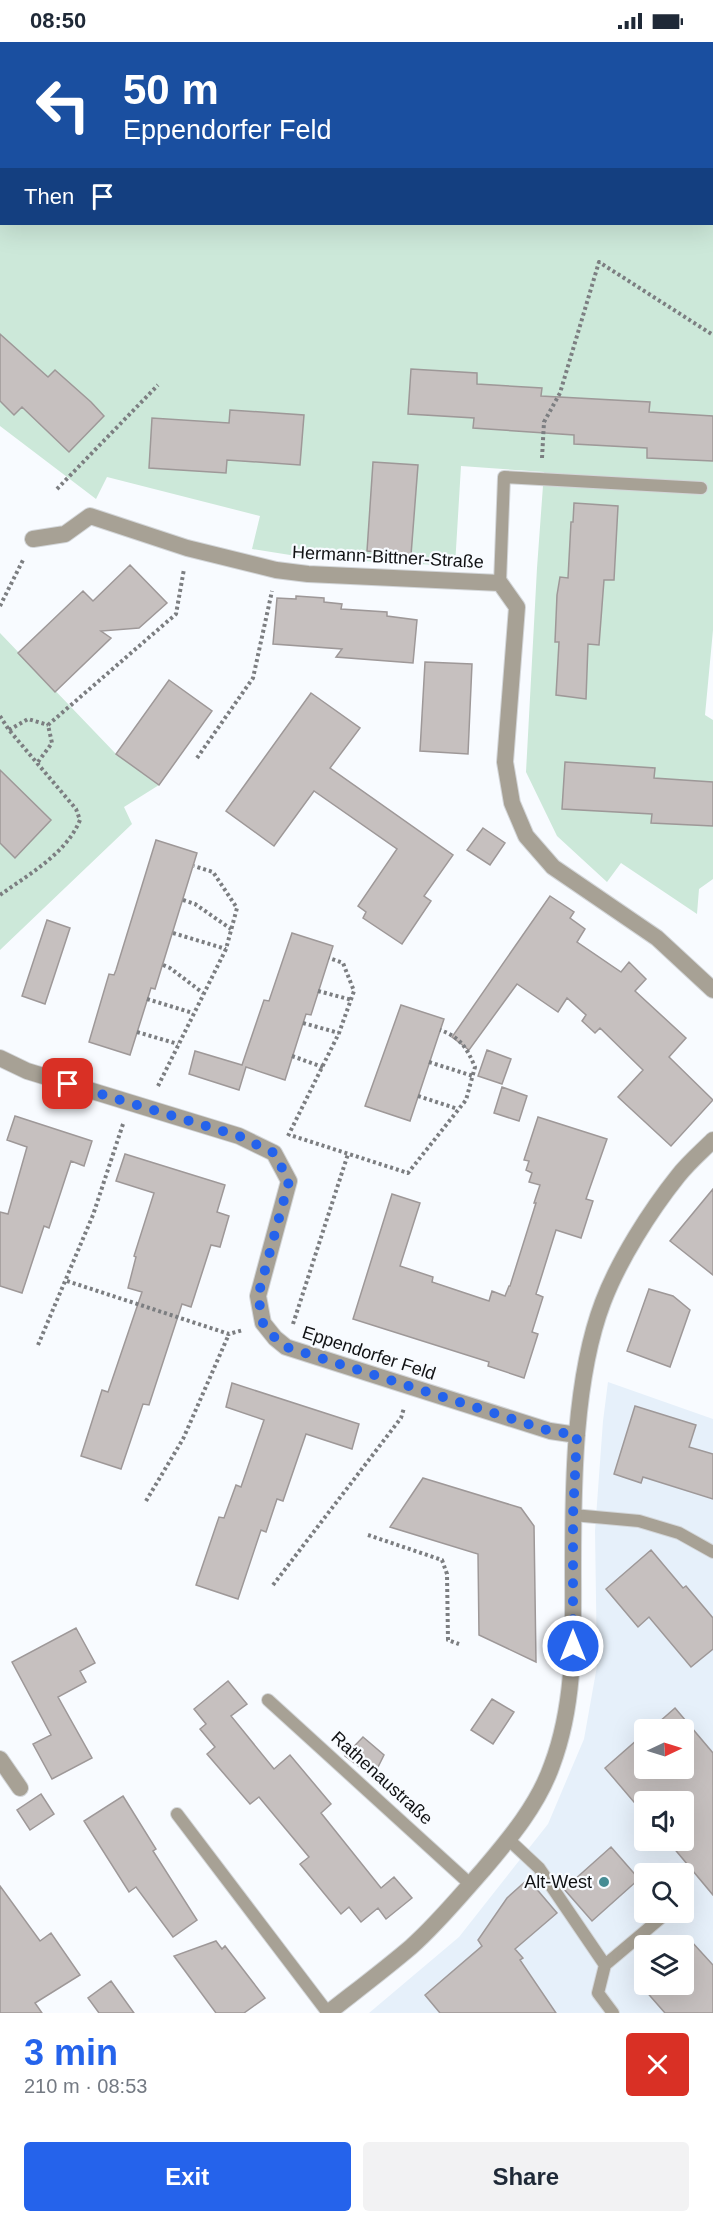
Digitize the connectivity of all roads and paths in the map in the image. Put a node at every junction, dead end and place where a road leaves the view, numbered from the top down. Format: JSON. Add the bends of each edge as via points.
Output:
{"nodes":[{"id":1,"x":713,"y":335,"type":"edge"},
{"id":2,"x":158,"y":385,"type":"dead end"},
{"id":3,"x":540,"y":479,"type":"junction"},
{"id":4,"x":701,"y":488,"type":"dead end"},
{"id":5,"x":57,"y":489,"type":"dead end"},
{"id":6,"x":33,"y":539,"type":"joint"},
{"id":7,"x":187,"y":548,"type":"junction"},
{"id":8,"x":276,"y":570,"type":"junction"},
{"id":9,"x":500,"y":583,"type":"junction"},
{"id":10,"x":0,"y":606,"type":"edge"},
{"id":11,"x":0,"y":716,"type":"edge"},
{"id":12,"x":48,"y":724,"type":"junction"},
{"id":13,"x":9,"y":729,"type":"junction"},
{"id":14,"x":197,"y":758,"type":"dead end"},
{"id":15,"x":38,"y":762,"type":"junction"},
{"id":16,"x":194,"y":866,"type":"dead end"},
{"id":17,"x":0,"y":895,"type":"edge"},
{"id":18,"x":183,"y":900,"type":"dead end"},
{"id":19,"x":231,"y":929,"type":"junction"},
{"id":20,"x":173,"y":933,"type":"dead end"},
{"id":21,"x":226,"y":949,"type":"junction"},
{"id":22,"x":329,"y":958,"type":"dead end"},
{"id":23,"x":163,"y":965,"type":"dead end"},
{"id":24,"x":713,"y":990,"type":"edge"},
{"id":25,"x":318,"y":991,"type":"dead end"},
{"id":26,"x":203,"y":993,"type":"junction"},
{"id":27,"x":147,"y":999,"type":"dead end"},
{"id":28,"x":352,"y":1000,"type":"junction"},
{"id":29,"x":193,"y":1013,"type":"junction"},
{"id":30,"x":303,"y":1023,"type":"dead end"},
{"id":31,"x":440,"y":1030,"type":"dead end"},
{"id":32,"x":137,"y":1032,"type":"dead end"},
{"id":33,"x":339,"y":1033,"type":"junction"},
{"id":34,"x":178,"y":1044,"type":"junction"},
{"id":35,"x":292,"y":1056,"type":"dead end"},
{"id":36,"x":0,"y":1058,"type":"edge"},
{"id":37,"x":429,"y":1062,"type":"dead end"},
{"id":38,"x":322,"y":1066,"type":"junction"},
{"id":39,"x":473,"y":1076,"type":"junction"},
{"id":40,"x":418,"y":1096,"type":"dead end"},
{"id":41,"x":130,"y":1103,"type":"junction"},
{"id":42,"x":147,"y":1109,"type":"junction"},
{"id":43,"x":458,"y":1109,"type":"junction"},
{"id":44,"x":289,"y":1135,"type":"junction"},
{"id":45,"x":713,"y":1140,"type":"edge"},
{"id":46,"x":274,"y":1153,"type":"junction"},
{"id":47,"x":348,"y":1154,"type":"junction"},
{"id":48,"x":67,"y":1281,"type":"junction"},
{"id":49,"x":263,"y":1323,"type":"junction"},
{"id":50,"x":230,"y":1334,"type":"junction"},
{"id":51,"x":38,"y":1345,"type":"dead end"},
{"id":52,"x":286,"y":1347,"type":"junction"},
{"id":53,"x":410,"y":1387,"type":"junction"},
{"id":54,"x":577,"y":1435,"type":"junction"},
{"id":55,"x":146,"y":1501,"type":"dead end"},
{"id":56,"x":573,"y":1515,"type":"junction"},
{"id":57,"x":368,"y":1535,"type":"dead end"},
{"id":58,"x":713,"y":1552,"type":"edge"},
{"id":59,"x":273,"y":1585,"type":"dead end"},
{"id":60,"x":459,"y":1644,"type":"dead end"},
{"id":61,"x":268,"y":1700,"type":"dead end"},
{"id":62,"x":0,"y":1759,"type":"edge"},
{"id":63,"x":20,"y":1788,"type":"dead end"},
{"id":64,"x":177,"y":1814,"type":"dead end"},
{"id":65,"x":509,"y":1840,"type":"junction"},
{"id":66,"x":470,"y":1884,"type":"junction"},
{"id":67,"x":655,"y":1923,"type":"edge"},
{"id":68,"x":605,"y":1965,"type":"junction"},
{"id":69,"x":328,"y":2013,"type":"edge"},
{"id":70,"x":613,"y":2013,"type":"edge"}],
"edges":[{"from":1,"to":3,"type":"path","via":[[599,262],[560,393],[544,422]]},
{"from":2,"to":5,"type":"path"},
{"from":3,"to":4,"type":"lane"},
{"from":3,"to":9,"type":"lane","via":[[504,477]]},
{"from":6,"to":7,"type":"street","name":"Hermann-Bittner-Straße","via":[[65,534],[90,516]]},
{"from":6,"to":10,"type":"path"},
{"from":7,"to":8,"type":"street","name":"Hermann-Bittner-Straße"},
{"from":7,"to":12,"type":"path","via":[[176,614]]},
{"from":8,"to":9,"type":"street","name":"Hermann-Bittner-Straße"},
{"from":8,"to":14,"type":"path","via":[[253,678]]},
{"from":9,"to":24,"type":"street","name":"Hermann-Bittner-Straße","via":[[517,608],[505,762],[512,803],[526,836],[553,867],[657,938]]},
{"from":11,"to":13,"type":"path"},
{"from":12,"to":13,"type":"path","via":[[28,719]]},
{"from":12,"to":15,"type":"path","via":[[52,743]]},
{"from":13,"to":15,"type":"path"},
{"from":15,"to":17,"type":"path","via":[[76,809],[80,820],[75,832],[47,862]]},
{"from":16,"to":19,"type":"path","via":[[213,872],[237,908]]},
{"from":18,"to":19,"type":"path"},
{"from":19,"to":21,"type":"path"},
{"from":20,"to":21,"type":"path"},
{"from":21,"to":26,"type":"path"},
{"from":22,"to":28,"type":"path","via":[[343,963],[354,991]]},
{"from":23,"to":26,"type":"path"},
{"from":25,"to":28,"type":"path"},
{"from":26,"to":29,"type":"path"},
{"from":27,"to":29,"type":"path"},
{"from":28,"to":33,"type":"path"},
{"from":29,"to":34,"type":"path"},
{"from":30,"to":33,"type":"path"},
{"from":31,"to":39,"type":"path","via":[[454,1035],[463,1045],[475,1067]]},
{"from":32,"to":34,"type":"path"},
{"from":33,"to":38,"type":"path"},
{"from":34,"to":42,"type":"path"},
{"from":35,"to":38,"type":"path"},
{"from":36,"to":41,"type":"street","via":[[27,1071]]},
{"from":37,"to":39,"type":"path"},
{"from":38,"to":44,"type":"path"},
{"from":39,"to":43,"type":"path","via":[[466,1100]]},
{"from":40,"to":43,"type":"path"},
{"from":41,"to":42,"type":"street"},
{"from":41,"to":48,"type":"path"},
{"from":42,"to":46,"type":"street","via":[[239,1136]]},
{"from":43,"to":47,"type":"path","via":[[408,1173]]},
{"from":44,"to":46,"type":"path"},
{"from":44,"to":47,"type":"path"},
{"from":45,"to":54,"type":"street","via":[[678,1176],[627,1251],[603,1302],[588,1355]]},
{"from":46,"to":49,"type":"street","via":[[289,1181],[258,1296]]},
{"from":47,"to":52,"type":"path"},
{"from":48,"to":50,"type":"path"},
{"from":48,"to":51,"type":"path"},
{"from":49,"to":50,"type":"path"},
{"from":49,"to":52,"type":"street","name":"Eppendorfer Feld"},
{"from":50,"to":55,"type":"path","via":[[183,1439]]},
{"from":52,"to":53,"type":"street","name":"Eppendorfer Feld"},
{"from":53,"to":54,"type":"street","name":"Eppendorfer Feld","via":[[550,1431]]},
{"from":53,"to":59,"type":"path","via":[[401,1418]]},
{"from":54,"to":56,"type":"street"},
{"from":56,"to":58,"type":"lane","via":[[639,1521],[679,1533]]},
{"from":56,"to":65,"type":"street","via":[[573,1646],[562,1735],[541,1789]]},
{"from":57,"to":60,"type":"path","via":[[442,1560],[447,1574],[448,1640]]},
{"from":61,"to":66,"type":"lane","name":"Rathenaustraße"},
{"from":62,"to":63,"type":"street"},
{"from":64,"to":69,"type":"lane"},
{"from":65,"to":66,"type":"street"},
{"from":65,"to":68,"type":"lane","via":[[539,1868]]},
{"from":66,"to":69,"type":"street","via":[[412,1946]]},
{"from":67,"to":68,"type":"lane"},
{"from":68,"to":70,"type":"lane","via":[[598,1993]]}]}
